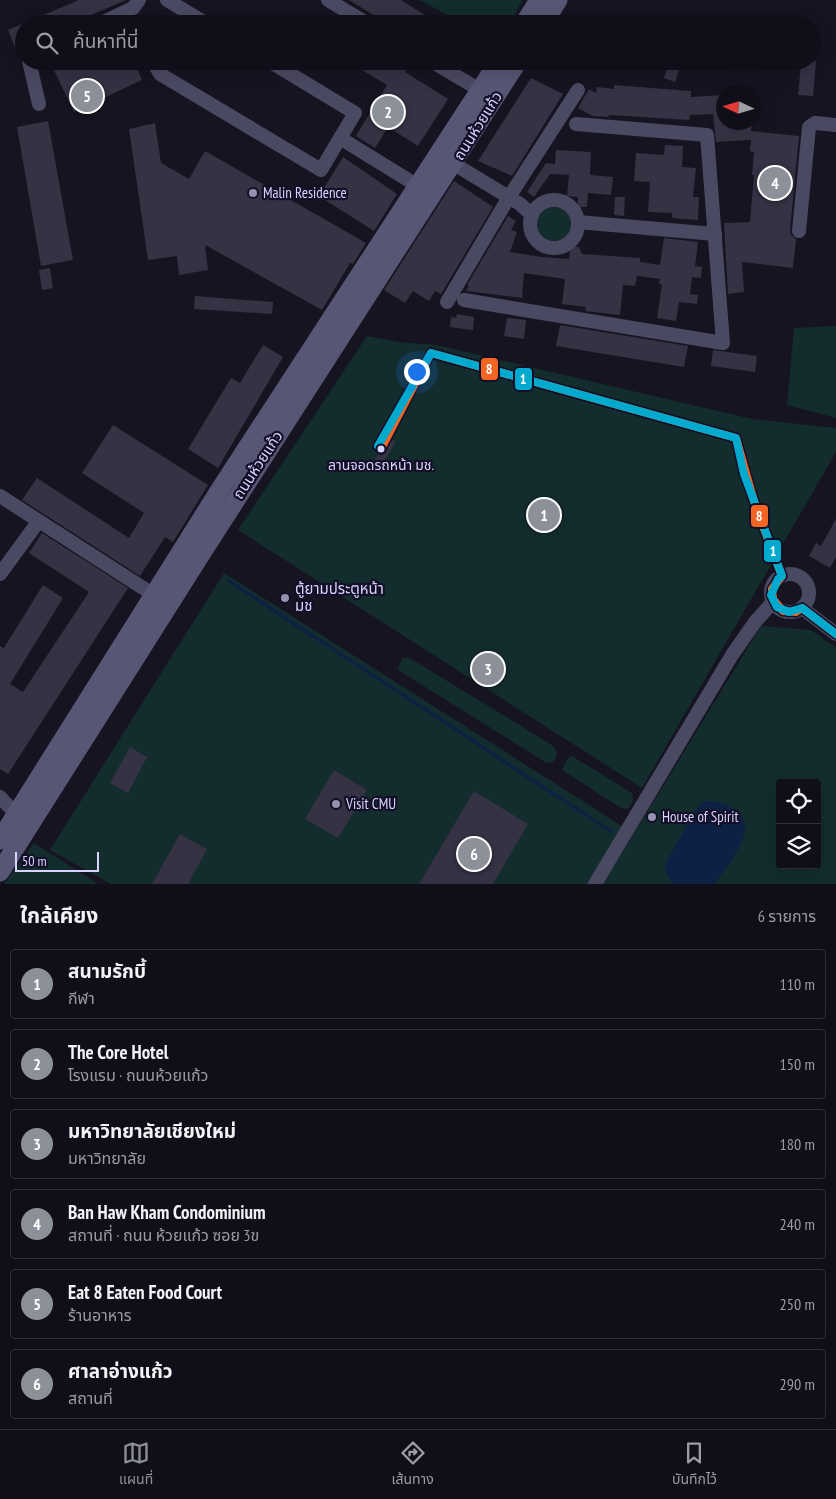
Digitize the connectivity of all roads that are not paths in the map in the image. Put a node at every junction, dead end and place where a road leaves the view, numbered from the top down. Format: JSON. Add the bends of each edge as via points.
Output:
{"nodes":[{"id":1,"x":138,"y":0,"type":"edge"},
{"id":2,"x":167,"y":0,"type":"edge"},
{"id":3,"x":328,"y":0,"type":"edge"},
{"id":4,"x":539,"y":0,"type":"edge"},
{"id":5,"x":558,"y":0,"type":"edge"},
{"id":6,"x":118,"y":15,"type":"edge"},
{"id":7,"x":192,"y":15,"type":"edge"},
{"id":8,"x":353,"y":15,"type":"edge"},
{"id":9,"x":530,"y":15,"type":"edge"},
{"id":10,"x":549,"y":15,"type":"edge"},
{"id":11,"x":31,"y":70,"type":"edge"},
{"id":12,"x":158,"y":70,"type":"edge"},
{"id":13,"x":284,"y":70,"type":"edge"},
{"id":14,"x":446,"y":70,"type":"edge"},
{"id":15,"x":496,"y":70,"type":"edge"},
{"id":16,"x":510,"y":70,"type":"edge"},
{"id":17,"x":578,"y":90,"type":"dead end"},
{"id":18,"x":487,"y":95,"type":"junction"},
{"id":19,"x":40,"y":104,"type":"dead end"},
{"id":20,"x":576,"y":124,"type":"dead end"},
{"id":21,"x":836,"y":125,"type":"edge"},
{"id":22,"x":340,"y":138,"type":"junction"},
{"id":23,"x":454,"y":164,"type":"junction"},
{"id":24,"x":418,"y":186,"type":"junction"},
{"id":25,"x":509,"y":197,"type":"junction"},
{"id":26,"x":532,"y":214,"type":"junction"},
{"id":27,"x":578,"y":222,"type":"junction"},
{"id":28,"x":799,"y":230,"type":"dead end"},
{"id":29,"x":715,"y":234,"type":"junction"},
{"id":30,"x":464,"y":300,"type":"dead end"},
{"id":31,"x":447,"y":302,"type":"dead end"},
{"id":32,"x":0,"y":496,"type":"edge"},
{"id":33,"x":213,"y":517,"type":"junction"},
{"id":34,"x":38,"y":522,"type":"junction"},
{"id":35,"x":195,"y":546,"type":"junction"},
{"id":36,"x":0,"y":574,"type":"edge"},
{"id":37,"x":154,"y":595,"type":"junction"},
{"id":38,"x":774,"y":602,"type":"junction"},
{"id":39,"x":802,"y":608,"type":"junction"},
{"id":40,"x":836,"y":634,"type":"edge"},
{"id":41,"x":0,"y":797,"type":"edge"},
{"id":42,"x":16,"y":814,"type":"junction"},
{"id":43,"x":0,"y":840,"type":"edge"},
{"id":44,"x":0,"y":872,"type":"edge"},
{"id":45,"x":595,"y":884,"type":"edge"}],
"edges":[{"from":1,"to":6,"type":"street","via":[[132,8]]},
{"from":2,"to":7,"type":"street"},
{"from":3,"to":8,"type":"street"},
{"from":4,"to":9,"type":"main road"},
{"from":5,"to":10,"type":"main road"},
{"from":11,"to":19,"type":"street"},
{"from":12,"to":22,"type":"street","via":[[320,170]]},
{"from":13,"to":22,"type":"street","via":[[355,113]]},
{"from":14,"to":18,"type":"street"},
{"from":15,"to":18,"type":"main road","name":"ถนนห้วยแก้ว"},
{"from":16,"to":18,"type":"main road","name":"ถนนห้วยแก้ว"},
{"from":17,"to":25,"type":"street"},
{"from":18,"to":23,"type":"main road","name":"ถนนห้วยแก้ว"},
{"from":18,"to":24,"type":"main road","name":"ถนนห้วยแก้ว"},
{"from":20,"to":29,"type":"street","via":[[707,136]]},
{"from":21,"to":28,"type":"street","via":[[815,123],[809,127]]},
{"from":22,"to":24,"type":"street"},
{"from":23,"to":25,"type":"street"},
{"from":23,"to":33,"type":"main road","name":"ถนนห้วยแก้ว"},
{"from":24,"to":33,"type":"main road","name":"ถนนห้วยแก้ว"},
{"from":25,"to":26,"type":"street"},
{"from":25,"to":31,"type":"street"},
{"from":26,"to":27,"type":"street","via":[[542,204],[555,200],[568,204]]},
{"from":26,"to":27,"type":"street","via":[[531,230],[535,237],[555,248],[574,237]]},
{"from":27,"to":29,"type":"street"},
{"from":29,"to":30,"type":"street","via":[[723,343]]},
{"from":32,"to":34,"type":"street"},
{"from":33,"to":35,"type":"main road","name":"ถนนห้วยแก้ว"},
{"from":34,"to":36,"type":"street"},
{"from":34,"to":37,"type":"street"},
{"from":35,"to":37,"type":"main road","name":"ถนนห้วยแก้ว"},
{"from":35,"to":44,"type":"main road","name":"ถนนห้วยแก้ว"},
{"from":37,"to":42,"type":"main road","name":"ถนนห้วยแก้ว"},
{"from":38,"to":39,"type":"street","via":[[783,611],[796,612]]},
{"from":38,"to":39,"type":"street","via":[[772,589],[778,579],[795,575],[806,583],[809,590]]},
{"from":38,"to":45,"type":"street","via":[[732,655]]},
{"from":39,"to":40,"type":"street"},
{"from":41,"to":42,"type":"street"},
{"from":42,"to":43,"type":"main road","name":"ถนนห้วยแก้ว"}]}
